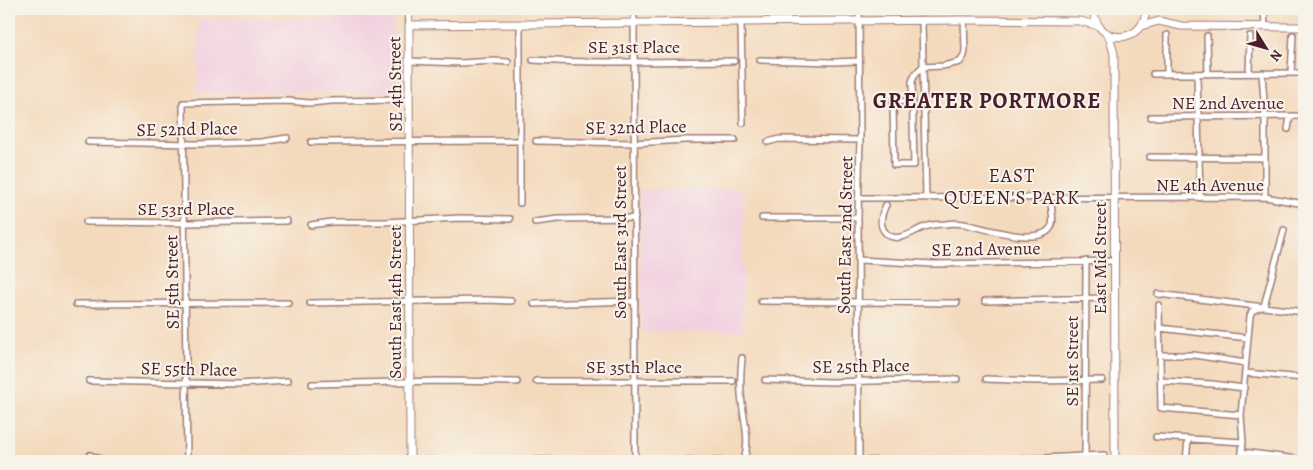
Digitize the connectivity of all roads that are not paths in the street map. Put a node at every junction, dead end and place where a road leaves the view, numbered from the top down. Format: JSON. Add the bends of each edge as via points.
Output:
{"nodes":[{"id":1,"x":408,"y":9,"type":"edge"},
{"id":2,"x":634,"y":9,"type":"edge"},
{"id":3,"x":858,"y":9,"type":"edge"},
{"id":4,"x":1146,"y":9,"type":"edge"},
{"id":5,"x":1264,"y":9,"type":"edge"},
{"id":6,"x":1094,"y":10,"type":"edge"},
{"id":7,"x":858,"y":20,"type":"junction"},
{"id":8,"x":964,"y":20,"type":"junction"},
{"id":9,"x":922,"y":21,"type":"junction"},
{"id":10,"x":1080,"y":21,"type":"junction"},
{"id":11,"x":1160,"y":21,"type":"junction"},
{"id":12,"x":634,"y":23,"type":"junction"},
{"id":13,"x":741,"y":23,"type":"junction"},
{"id":14,"x":520,"y":24,"type":"junction"},
{"id":15,"x":409,"y":25,"type":"junction"},
{"id":16,"x":1099,"y":26,"type":"junction"},
{"id":17,"x":1141,"y":26,"type":"junction"},
{"id":18,"x":1304,"y":26,"type":"edge"},
{"id":19,"x":1265,"y":27,"type":"junction"},
{"id":20,"x":1107,"y":34,"type":"junction"},
{"id":21,"x":1167,"y":35,"type":"dead end"},
{"id":22,"x":1292,"y":35,"type":"dead end"},
{"id":23,"x":1124,"y":36,"type":"junction"},
{"id":24,"x":1207,"y":36,"type":"dead end"},
{"id":25,"x":1250,"y":36,"type":"dead end"},
{"id":26,"x":1114,"y":54,"type":"junction"},
{"id":27,"x":533,"y":60,"type":"dead end"},
{"id":28,"x":760,"y":60,"type":"dead end"},
{"id":29,"x":408,"y":61,"type":"junction"},
{"id":30,"x":734,"y":61,"type":"dead end"},
{"id":31,"x":858,"y":61,"type":"junction"},
{"id":32,"x":508,"y":62,"type":"dead end"},
{"id":33,"x":634,"y":62,"type":"junction"},
{"id":34,"x":922,"y":67,"type":"junction"},
{"id":35,"x":1249,"y":73,"type":"junction"},
{"id":36,"x":1262,"y":73,"type":"junction"},
{"id":37,"x":1291,"y":73,"type":"junction"},
{"id":38,"x":1304,"y":73,"type":"edge"},
{"id":39,"x":1153,"y":74,"type":"dead end"},
{"id":40,"x":1167,"y":74,"type":"junction"},
{"id":41,"x":1197,"y":74,"type":"junction"},
{"id":42,"x":1208,"y":74,"type":"junction"},
{"id":43,"x":409,"y":100,"type":"junction"},
{"id":44,"x":913,"y":102,"type":"junction"},
{"id":45,"x":1198,"y":116,"type":"junction"},
{"id":46,"x":1265,"y":116,"type":"junction"},
{"id":47,"x":1304,"y":116,"type":"edge"},
{"id":48,"x":1151,"y":117,"type":"dead end"},
{"id":49,"x":1290,"y":117,"type":"junction"},
{"id":50,"x":743,"y":123,"type":"dead end"},
{"id":51,"x":1288,"y":129,"type":"dead end"},
{"id":52,"x":286,"y":138,"type":"dead end"},
{"id":53,"x":736,"y":140,"type":"dead end"},
{"id":54,"x":860,"y":140,"type":"junction"},
{"id":55,"x":520,"y":141,"type":"junction"},
{"id":56,"x":536,"y":141,"type":"dead end"},
{"id":57,"x":88,"y":142,"type":"dead end"},
{"id":58,"x":311,"y":142,"type":"dead end"},
{"id":59,"x":410,"y":142,"type":"junction"},
{"id":60,"x":768,"y":142,"type":"dead end"},
{"id":61,"x":184,"y":143,"type":"junction"},
{"id":62,"x":634,"y":143,"type":"junction"},
{"id":63,"x":1150,"y":157,"type":"dead end"},
{"id":64,"x":1199,"y":158,"type":"junction"},
{"id":65,"x":1263,"y":158,"type":"junction"},
{"id":66,"x":914,"y":165,"type":"junction"},
{"id":67,"x":925,"y":165,"type":"junction"},
{"id":68,"x":858,"y":198,"type":"junction"},
{"id":69,"x":926,"y":198,"type":"junction"},
{"id":70,"x":1050,"y":198,"type":"junction"},
{"id":71,"x":1115,"y":198,"type":"junction"},
{"id":72,"x":1200,"y":198,"type":"junction"},
{"id":73,"x":1264,"y":198,"type":"junction"},
{"id":74,"x":520,"y":204,"type":"dead end"},
{"id":75,"x":1304,"y":204,"type":"edge"},
{"id":76,"x":886,"y":205,"type":"dead end"},
{"id":77,"x":635,"y":218,"type":"junction"},
{"id":78,"x":762,"y":218,"type":"dead end"},
{"id":79,"x":858,"y":218,"type":"junction"},
{"id":80,"x":510,"y":219,"type":"dead end"},
{"id":81,"x":410,"y":220,"type":"junction"},
{"id":82,"x":287,"y":221,"type":"dead end"},
{"id":83,"x":86,"y":222,"type":"dead end"},
{"id":84,"x":535,"y":222,"type":"dead end"},
{"id":85,"x":185,"y":223,"type":"junction"},
{"id":86,"x":311,"y":225,"type":"dead end"},
{"id":87,"x":1284,"y":230,"type":"dead end"},
{"id":88,"x":859,"y":260,"type":"junction"},
{"id":89,"x":1086,"y":261,"type":"junction"},
{"id":90,"x":1115,"y":261,"type":"junction"},
{"id":91,"x":1158,"y":294,"type":"dead end"},
{"id":92,"x":1104,"y":298,"type":"dead end"},
{"id":93,"x":1086,"y":299,"type":"junction"},
{"id":94,"x":511,"y":301,"type":"dead end"},
{"id":95,"x":762,"y":301,"type":"dead end"},
{"id":96,"x":858,"y":301,"type":"junction"},
{"id":97,"x":985,"y":301,"type":"dead end"},
{"id":98,"x":410,"y":302,"type":"junction"},
{"id":99,"x":635,"y":302,"type":"junction"},
{"id":100,"x":186,"y":303,"type":"junction"},
{"id":101,"x":288,"y":303,"type":"dead end"},
{"id":102,"x":310,"y":303,"type":"dead end"},
{"id":103,"x":957,"y":303,"type":"dead end"},
{"id":104,"x":76,"y":304,"type":"dead end"},
{"id":105,"x":534,"y":304,"type":"dead end"},
{"id":106,"x":1159,"y":305,"type":"dead end"},
{"id":107,"x":1264,"y":306,"type":"junction"},
{"id":108,"x":1304,"y":312,"type":"edge"},
{"id":109,"x":1159,"y":328,"type":"junction"},
{"id":110,"x":1248,"y":338,"type":"junction"},
{"id":111,"x":1160,"y":354,"type":"junction"},
{"id":112,"x":742,"y":358,"type":"dead end"},
{"id":113,"x":1246,"y":363,"type":"junction"},
{"id":114,"x":1245,"y":373,"type":"junction"},
{"id":115,"x":1304,"y":378,"type":"edge"},
{"id":116,"x":957,"y":379,"type":"dead end"},
{"id":117,"x":732,"y":380,"type":"dead end"},
{"id":118,"x":766,"y":380,"type":"dead end"},
{"id":119,"x":859,"y":380,"type":"junction"},
{"id":120,"x":986,"y":380,"type":"dead end"},
{"id":121,"x":1102,"y":380,"type":"dead end"},
{"id":122,"x":89,"y":381,"type":"dead end"},
{"id":123,"x":288,"y":381,"type":"dead end"},
{"id":124,"x":536,"y":381,"type":"dead end"},
{"id":125,"x":634,"y":381,"type":"junction"},
{"id":126,"x":1086,"y":381,"type":"junction"},
{"id":127,"x":1161,"y":381,"type":"junction"},
{"id":128,"x":186,"y":382,"type":"junction"},
{"id":129,"x":411,"y":382,"type":"junction"},
{"id":130,"x":517,"y":382,"type":"dead end"},
{"id":131,"x":312,"y":384,"type":"dead end"},
{"id":132,"x":1244,"y":388,"type":"junction"},
{"id":133,"x":1241,"y":415,"type":"junction"},
{"id":134,"x":1156,"y":437,"type":"dead end"},
{"id":135,"x":1188,"y":439,"type":"junction"},
{"id":136,"x":1243,"y":442,"type":"junction"},
{"id":137,"x":1242,"y":452,"type":"junction"},
{"id":138,"x":90,"y":455,"type":"dead end"},
{"id":139,"x":1086,"y":455,"type":"junction"},
{"id":140,"x":1104,"y":455,"type":"dead end"},
{"id":141,"x":536,"y":460,"type":"dead end"},
{"id":142,"x":635,"y":460,"type":"edge"},
{"id":143,"x":958,"y":460,"type":"dead end"},
{"id":144,"x":1304,"y":460,"type":"edge"},
{"id":145,"x":104,"y":461,"type":"edge"},
{"id":146,"x":187,"y":461,"type":"edge"},
{"id":147,"x":332,"y":461,"type":"edge"},
{"id":148,"x":410,"y":461,"type":"edge"},
{"id":149,"x":442,"y":461,"type":"edge"},
{"id":150,"x":732,"y":461,"type":"edge"},
{"id":151,"x":742,"y":461,"type":"edge"},
{"id":152,"x":852,"y":461,"type":"edge"},
{"id":153,"x":859,"y":461,"type":"edge"},
{"id":154,"x":986,"y":461,"type":"edge"},
{"id":155,"x":1085,"y":461,"type":"edge"},
{"id":156,"x":1115,"y":461,"type":"edge"},
{"id":157,"x":1186,"y":461,"type":"edge"},
{"id":158,"x":1241,"y":461,"type":"edge"}],
"edges":[{"from":1,"to":15,"type":"street"},
{"from":2,"to":12,"type":"street","name":"South East 3rd Street"},
{"from":3,"to":7,"type":"street","name":"South East 2nd Street"},
{"from":4,"to":11,"type":"street"},
{"from":4,"to":17,"type":"street"},
{"from":5,"to":19,"type":"street"},
{"from":6,"to":10,"type":"street"},
{"from":6,"to":16,"type":"street"},
{"from":7,"to":9,"type":"street"},
{"from":7,"to":13,"type":"street"},
{"from":7,"to":31,"type":"street","name":"South East 2nd Street"},
{"from":8,"to":9,"type":"street"},
{"from":8,"to":10,"type":"street"},
{"from":8,"to":34,"type":"street","via":[[965,50],[960,62]]},
{"from":9,"to":34,"type":"street"},
{"from":10,"to":16,"type":"street"},
{"from":11,"to":17,"type":"street"},
{"from":11,"to":19,"type":"street","via":[[1180,26]]},
{"from":12,"to":13,"type":"street"},
{"from":12,"to":14,"type":"street"},
{"from":12,"to":33,"type":"street","name":"South East 3rd Street"},
{"from":13,"to":50,"type":"street"},
{"from":14,"to":15,"type":"street"},
{"from":14,"to":55,"type":"street"},
{"from":15,"to":29,"type":"street","name":"SE 4th Street"},
{"from":16,"to":20,"type":"street"},
{"from":17,"to":23,"type":"street"},
{"from":18,"to":19,"type":"street"},
{"from":20,"to":23,"type":"street"},
{"from":20,"to":26,"type":"street","name":"East Mid Street"},
{"from":21,"to":40,"type":"street"},
{"from":22,"to":37,"type":"street"},
{"from":23,"to":26,"type":"street","name":"East Mid Street"},
{"from":24,"to":42,"type":"street"},
{"from":25,"to":35,"type":"street"},
{"from":26,"to":71,"type":"street","name":"East Mid Street"},
{"from":27,"to":33,"type":"street","name":"SE 31st Place"},
{"from":28,"to":31,"type":"street"},
{"from":29,"to":32,"type":"street"},
{"from":29,"to":43,"type":"street","name":"SE 4th Street"},
{"from":30,"to":33,"type":"street","name":"SE 31st Place"},
{"from":31,"to":54,"type":"street","name":"South East 2nd Street"},
{"from":33,"to":62,"type":"street","name":"South East 3rd Street"},
{"from":34,"to":44,"type":"street","via":[[912,81]]},
{"from":34,"to":67,"type":"street"},
{"from":35,"to":36,"type":"street"},
{"from":35,"to":42,"type":"street"},
{"from":36,"to":37,"type":"street"},
{"from":36,"to":46,"type":"street"},
{"from":37,"to":38,"type":"street"},
{"from":39,"to":40,"type":"street"},
{"from":40,"to":41,"type":"street"},
{"from":41,"to":42,"type":"street"},
{"from":41,"to":45,"type":"street"},
{"from":43,"to":59,"type":"street","name":"SE 4th Street"},
{"from":43,"to":61,"type":"street","name":"SE 5th Street","via":[[183,103]]},
{"from":44,"to":66,"type":"street"},
{"from":44,"to":66,"type":"street","via":[[893,101],[894,165]]},
{"from":45,"to":46,"type":"street","name":"NE 2nd Avenue"},
{"from":45,"to":48,"type":"street","name":"NE 2nd Avenue"},
{"from":45,"to":64,"type":"street"},
{"from":46,"to":49,"type":"street","name":"NE 2nd Avenue"},
{"from":46,"to":65,"type":"street"},
{"from":47,"to":49,"type":"street","name":"NE 2nd Avenue"},
{"from":49,"to":51,"type":"street"},
{"from":52,"to":61,"type":"street","name":"SE 52nd Place","via":[[262,142]]},
{"from":53,"to":62,"type":"street","name":"SE 32nd Place"},
{"from":54,"to":60,"type":"street","via":[[779,139]]},
{"from":54,"to":68,"type":"street","name":"South East 2nd Street"},
{"from":55,"to":59,"type":"street"},
{"from":55,"to":74,"type":"street"},
{"from":56,"to":62,"type":"street","name":"SE 32nd Place"},
{"from":57,"to":61,"type":"street","name":"SE 52nd Place"},
{"from":58,"to":59,"type":"street"},
{"from":59,"to":81,"type":"street","name":"South East 4th Street"},
{"from":61,"to":85,"type":"street","name":"SE 5th Street"},
{"from":62,"to":77,"type":"street","name":"South East 3rd Street"},
{"from":63,"to":64,"type":"street"},
{"from":64,"to":65,"type":"street"},
{"from":64,"to":72,"type":"street"},
{"from":65,"to":73,"type":"street"},
{"from":66,"to":67,"type":"street"},
{"from":67,"to":69,"type":"street"},
{"from":68,"to":69,"type":"street","name":"NE 4th Avenue"},
{"from":68,"to":79,"type":"street","name":"South East 2nd Street"},
{"from":69,"to":70,"type":"street","name":"NE 4th Avenue"},
{"from":70,"to":71,"type":"street","name":"NE 4th Avenue"},
{"from":70,"to":76,"type":"street","via":[[1051,226],[1035,236],[943,224],[892,237],[881,224]]},
{"from":71,"to":72,"type":"street","name":"NE 4th Avenue"},
{"from":71,"to":90,"type":"street","name":"East Mid Street"},
{"from":72,"to":73,"type":"street","name":"NE 4th Avenue"},
{"from":73,"to":75,"type":"street","name":"NE 4th Avenue"},
{"from":77,"to":84,"type":"street"},
{"from":77,"to":99,"type":"street","name":"South East 3rd Street"},
{"from":78,"to":79,"type":"street"},
{"from":79,"to":88,"type":"street","name":"South East 2nd Street"},
{"from":80,"to":81,"type":"street"},
{"from":81,"to":86,"type":"street"},
{"from":81,"to":98,"type":"street","name":"South East 4th Street"},
{"from":82,"to":85,"type":"street","name":"SE 53rd Place"},
{"from":83,"to":85,"type":"street","name":"SE 53rd Place"},
{"from":85,"to":100,"type":"street","name":"SE 5th Street"},
{"from":87,"to":107,"type":"street"},
{"from":88,"to":89,"type":"street","name":"SE 2nd Avenue","via":[[934,264]]},
{"from":88,"to":96,"type":"street","name":"South East 2nd Street"},
{"from":89,"to":90,"type":"street","name":"SE 2nd Avenue"},
{"from":89,"to":93,"type":"street","name":"SE 1st Street"},
{"from":90,"to":156,"type":"street","name":"East Mid Street"},
{"from":91,"to":107,"type":"street"},
{"from":92,"to":93,"type":"street"},
{"from":93,"to":97,"type":"street"},
{"from":93,"to":126,"type":"street","name":"SE 1st Street"},
{"from":94,"to":98,"type":"street"},
{"from":95,"to":96,"type":"street"},
{"from":96,"to":103,"type":"street"},
{"from":96,"to":119,"type":"street","name":"South East 2nd Street"},
{"from":98,"to":102,"type":"street"},
{"from":98,"to":129,"type":"street","name":"South East 4th Street"},
{"from":99,"to":105,"type":"street"},
{"from":99,"to":125,"type":"street","name":"South East 3rd Street"},
{"from":100,"to":101,"type":"street"},
{"from":100,"to":104,"type":"street"},
{"from":100,"to":128,"type":"street","name":"SE 5th Street"},
{"from":106,"to":109,"type":"street"},
{"from":107,"to":108,"type":"street"},
{"from":107,"to":110,"type":"street","via":[[1252,311]]},
{"from":109,"to":110,"type":"street"},
{"from":109,"to":111,"type":"street"},
{"from":110,"to":113,"type":"street"},
{"from":111,"to":113,"type":"street","via":[[1194,355]]},
{"from":111,"to":127,"type":"street"},
{"from":112,"to":151,"type":"street","via":[[741,392],[748,441]]},
{"from":113,"to":114,"type":"street"},
{"from":114,"to":115,"type":"street"},
{"from":114,"to":132,"type":"street"},
{"from":116,"to":119,"type":"street","name":"SE 25th Place"},
{"from":117,"to":125,"type":"street","name":"SE 35th Place"},
{"from":118,"to":119,"type":"street","name":"SE 25th Place"},
{"from":119,"to":153,"type":"street","name":"South East 2nd Street"},
{"from":120,"to":126,"type":"street"},
{"from":121,"to":126,"type":"street"},
{"from":122,"to":128,"type":"street","name":"SE 55th Place"},
{"from":123,"to":128,"type":"street","name":"SE 55th Place","via":[[239,384]]},
{"from":124,"to":125,"type":"street","name":"SE 35th Place"},
{"from":125,"to":142,"type":"street","name":"South East 3rd Street"},
{"from":126,"to":139,"type":"street","name":"SE 1st Street"},
{"from":127,"to":132,"type":"street"},
{"from":127,"to":133,"type":"street","via":[[1162,408]]},
{"from":128,"to":146,"type":"street","name":"SE 5th Street"},
{"from":129,"to":130,"type":"street"},
{"from":129,"to":131,"type":"street"},
{"from":129,"to":148,"type":"street","name":"South East 4th Street"},
{"from":132,"to":133,"type":"street"},
{"from":133,"to":136,"type":"street"},
{"from":134,"to":135,"type":"street"},
{"from":135,"to":136,"type":"street"},
{"from":135,"to":157,"type":"street"},
{"from":136,"to":137,"type":"street"},
{"from":137,"to":144,"type":"street"},
{"from":137,"to":158,"type":"street"},
{"from":138,"to":145,"type":"street"},
{"from":139,"to":140,"type":"street"},
{"from":139,"to":154,"type":"street"},
{"from":139,"to":155,"type":"street","name":"SE 1st Street"},
{"from":141,"to":142,"type":"street"},
{"from":142,"to":150,"type":"street"},
{"from":143,"to":153,"type":"street"},
{"from":147,"to":148,"type":"street"},
{"from":148,"to":149,"type":"street"},
{"from":152,"to":153,"type":"street"}]}
